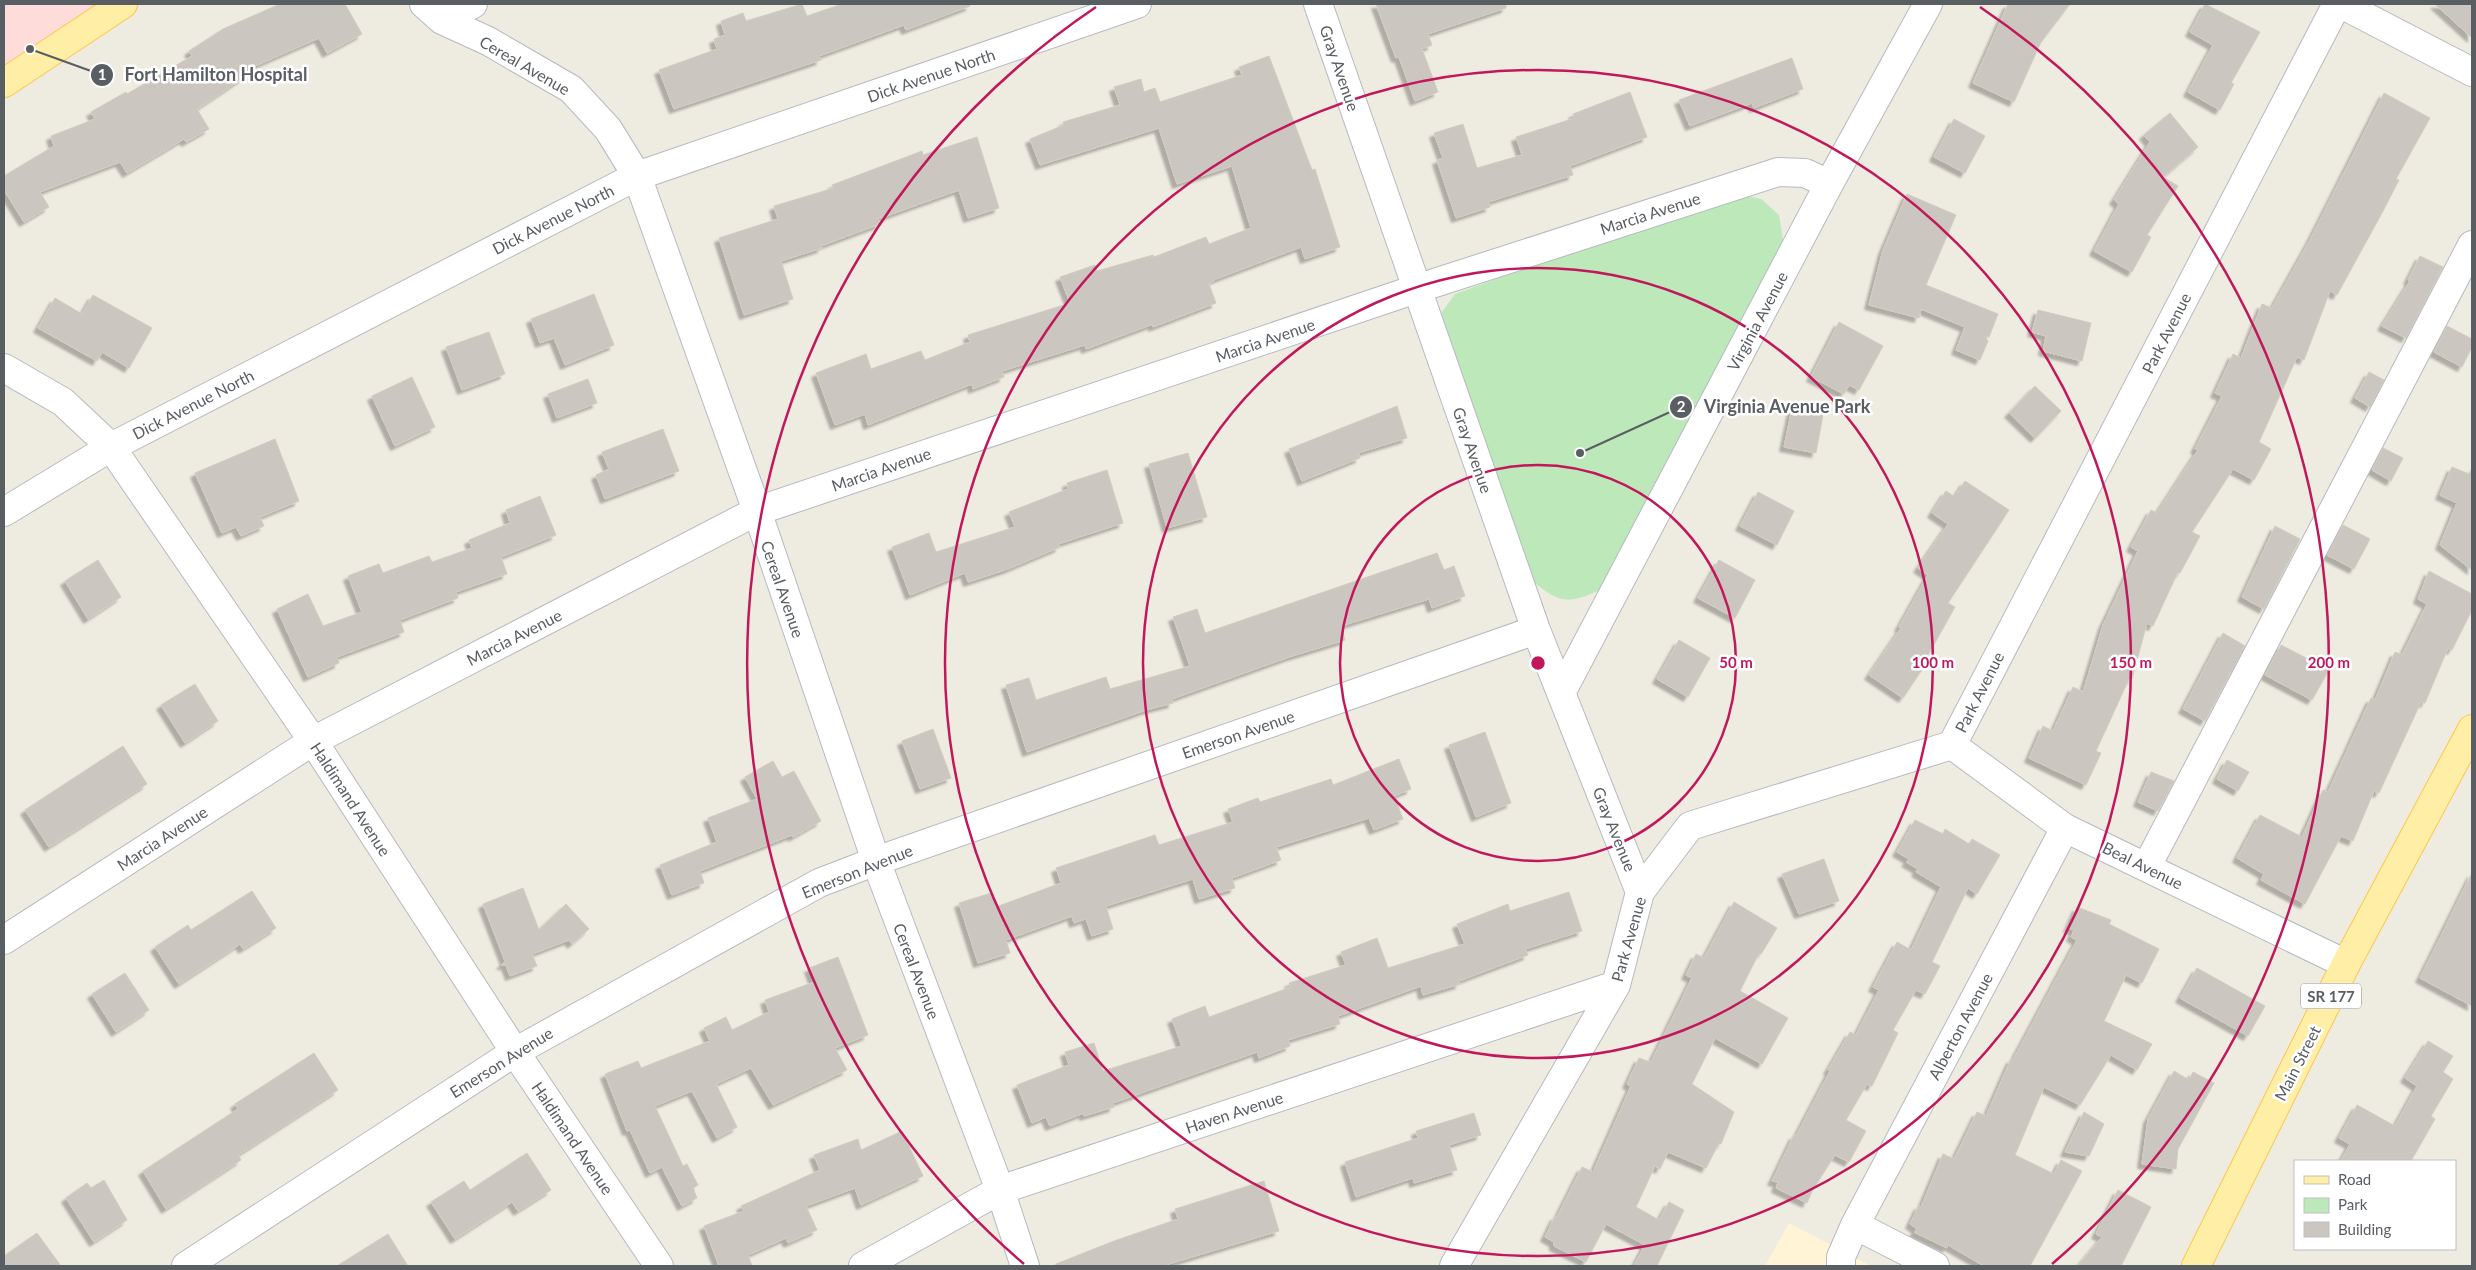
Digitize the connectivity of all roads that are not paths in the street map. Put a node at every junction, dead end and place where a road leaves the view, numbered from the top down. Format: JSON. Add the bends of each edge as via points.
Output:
{"nodes":[{"id":1,"x":473,"y":4,"type":"edge"},
{"id":2,"x":1138,"y":4,"type":"edge"},
{"id":3,"x":1318,"y":4,"type":"edge"},
{"id":4,"x":1928,"y":4,"type":"edge"},
{"id":5,"x":2339,"y":4,"type":"edge"},
{"id":6,"x":108,"y":8,"type":"edge"},
{"id":7,"x":433,"y":12,"type":"edge"},
{"id":8,"x":2472,"y":72,"type":"edge"},
{"id":9,"x":4,"y":81,"type":"edge"},
{"id":10,"x":638,"y":176,"type":"junction"},
{"id":11,"x":1829,"y":184,"type":"junction"},
{"id":12,"x":2472,"y":245,"type":"edge"},
{"id":13,"x":1416,"y":289,"type":"junction"},
{"id":14,"x":4,"y":368,"type":"edge"},
{"id":15,"x":110,"y":447,"type":"junction"},
{"id":16,"x":757,"y":511,"type":"junction"},
{"id":17,"x":4,"y":512,"type":"edge"},
{"id":18,"x":1536,"y":630,"type":"junction"},
{"id":19,"x":1561,"y":693,"type":"junction"},
{"id":20,"x":2472,"y":729,"type":"edge"},
{"id":21,"x":313,"y":741,"type":"junction"},
{"id":22,"x":1952,"y":745,"type":"junction"},
{"id":23,"x":2065,"y":828,"type":"junction"},
{"id":24,"x":876,"y":861,"type":"junction"},
{"id":25,"x":2147,"y":866,"type":"junction"},
{"id":26,"x":1640,"y":892,"type":"junction"},
{"id":27,"x":4,"y":940,"type":"edge"},
{"id":28,"x":2346,"y":964,"type":"junction"},
{"id":29,"x":1616,"y":984,"type":"junction"},
{"id":30,"x":515,"y":1052,"type":"junction"},
{"id":31,"x":1000,"y":1190,"type":"junction"},
{"id":32,"x":1855,"y":1225,"type":"junction"},
{"id":33,"x":186,"y":1266,"type":"edge"},
{"id":34,"x":659,"y":1266,"type":"edge"},
{"id":35,"x":863,"y":1266,"type":"edge"},
{"id":36,"x":1026,"y":1266,"type":"edge"},
{"id":37,"x":1454,"y":1266,"type":"edge"},
{"id":38,"x":1841,"y":1266,"type":"edge"},
{"id":39,"x":1935,"y":1266,"type":"edge"},
{"id":40,"x":2196,"y":1266,"type":"edge"}],
"edges":[{"from":1,"to":7,"type":"street"},
{"from":2,"to":10,"type":"street","name":"Dick Avenue North"},
{"from":3,"to":13,"type":"street","name":"Gray Avenue"},
{"from":4,"to":11,"type":"street","name":"Virginia Avenue"},
{"from":5,"to":8,"type":"street"},
{"from":5,"to":22,"type":"street","name":"Park Avenue"},
{"from":6,"to":9,"type":"main road"},
{"from":7,"to":10,"type":"street","name":"Cereal Avenue","via":[[571,89],[608,129]]},
{"from":10,"to":15,"type":"street","name":"Dick Avenue North"},
{"from":10,"to":16,"type":"street","name":"Cereal Avenue"},
{"from":11,"to":13,"type":"street","name":"Marcia Avenue","via":[[1805,173],[1778,172]]},
{"from":11,"to":19,"type":"street","name":"Virginia Avenue"},
{"from":12,"to":25,"type":"street"},
{"from":13,"to":16,"type":"street","name":"Marcia Avenue"},
{"from":13,"to":18,"type":"street","name":"Gray Avenue"},
{"from":14,"to":15,"type":"street","name":"Haldimand Avenue","via":[[63,402]]},
{"from":15,"to":17,"type":"street","name":"Dick Avenue North"},
{"from":15,"to":21,"type":"street","name":"Haldimand Avenue"},
{"from":16,"to":21,"type":"street","name":"Marcia Avenue"},
{"from":16,"to":24,"type":"street","name":"Cereal Avenue"},
{"from":18,"to":19,"type":"street","name":"Gray Avenue"},
{"from":18,"to":24,"type":"street","name":"Emerson Avenue"},
{"from":19,"to":26,"type":"street","name":"Gray Avenue"},
{"from":20,"to":28,"type":"main road","name":"Main Street","number":"SR 177"},
{"from":21,"to":27,"type":"street","name":"Marcia Avenue"},
{"from":21,"to":30,"type":"street","name":"Haldimand Avenue"},
{"from":22,"to":23,"type":"street","name":"Beal Avenue"},
{"from":22,"to":26,"type":"street","name":"Park Avenue","via":[[1690,826]]},
{"from":23,"to":25,"type":"street","name":"Beal Avenue"},
{"from":23,"to":32,"type":"street","name":"Alberton Avenue"},
{"from":24,"to":30,"type":"street","name":"Emerson Avenue","via":[[820,883]]},
{"from":24,"to":31,"type":"street","name":"Cereal Avenue"},
{"from":25,"to":28,"type":"street","name":"Beal Avenue"},
{"from":26,"to":29,"type":"street","name":"Park Avenue"},
{"from":28,"to":40,"type":"main road","name":"Main Street","number":"SR 177"},
{"from":29,"to":31,"type":"street","name":"Haven Avenue"},
{"from":29,"to":37,"type":"street","name":"Park Avenue"},
{"from":30,"to":33,"type":"street","name":"Emerson Avenue"},
{"from":30,"to":34,"type":"street","name":"Haldimand Avenue"},
{"from":31,"to":35,"type":"street","name":"Haven Avenue"},
{"from":31,"to":36,"type":"street","name":"Cereal Avenue"},
{"from":32,"to":38,"type":"street","name":"Alberton Avenue","via":[[1841,1257]]},
{"from":32,"to":39,"type":"street"}]}
